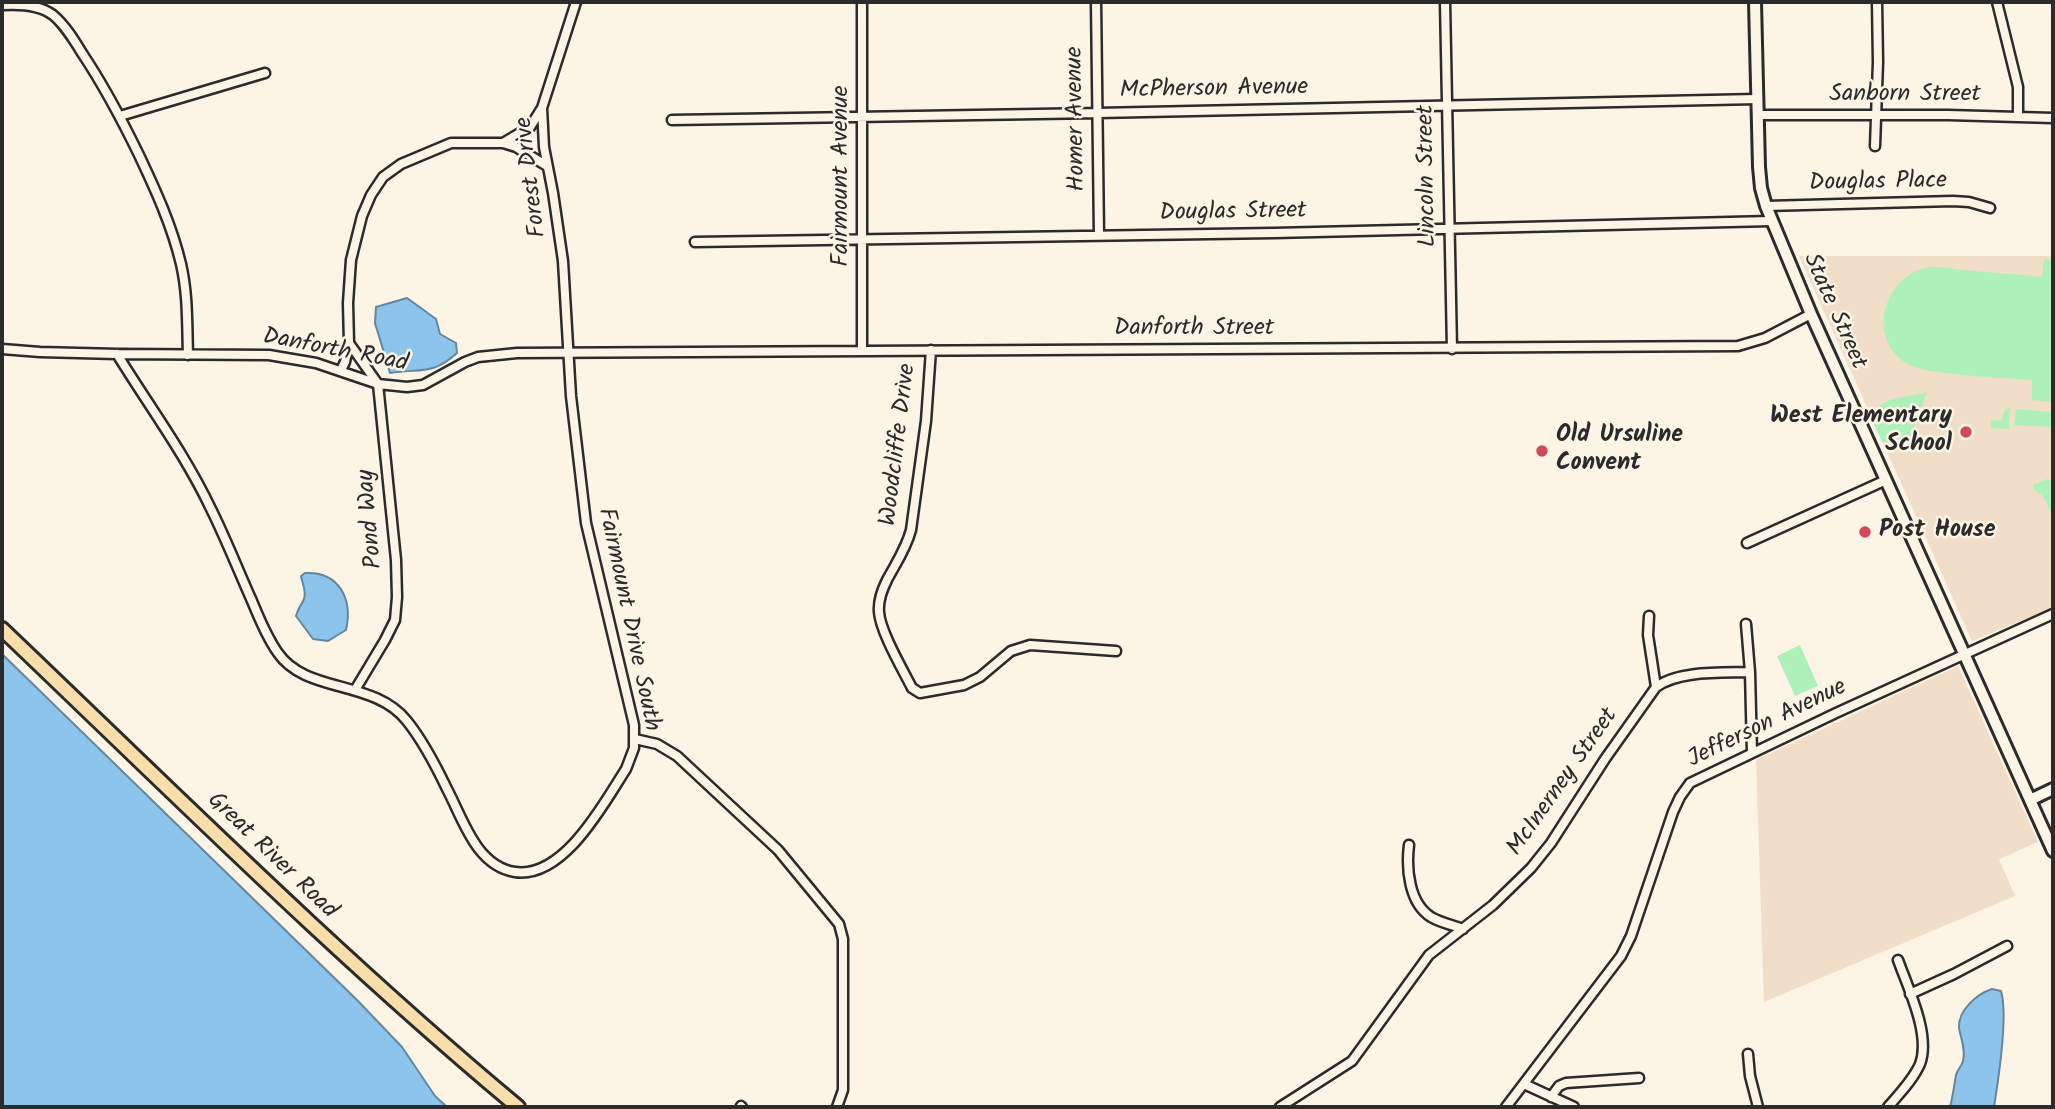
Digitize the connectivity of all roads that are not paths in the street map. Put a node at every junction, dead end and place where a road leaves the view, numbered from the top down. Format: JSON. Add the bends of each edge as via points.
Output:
{"nodes":[{"id":1,"x":576,"y":2,"type":"edge"},
{"id":2,"x":862,"y":2,"type":"edge"},
{"id":3,"x":1096,"y":2,"type":"edge"},
{"id":4,"x":1445,"y":2,"type":"edge"},
{"id":5,"x":1755,"y":2,"type":"edge"},
{"id":6,"x":1877,"y":2,"type":"edge"},
{"id":7,"x":1997,"y":2,"type":"edge"},
{"id":8,"x":2,"y":5,"type":"edge"},
{"id":9,"x":265,"y":73,"type":"dead end"},
{"id":10,"x":1757,"y":99,"type":"junction"},
{"id":11,"x":1447,"y":106,"type":"junction"},
{"id":12,"x":542,"y":108,"type":"junction"},
{"id":13,"x":1098,"y":113,"type":"junction"},
{"id":14,"x":1757,"y":115,"type":"junction"},
{"id":15,"x":1877,"y":115,"type":"junction"},
{"id":16,"x":120,"y":116,"type":"junction"},
{"id":17,"x":2018,"y":116,"type":"junction"},
{"id":18,"x":862,"y":117,"type":"junction"},
{"id":19,"x":2053,"y":118,"type":"edge"},
{"id":20,"x":672,"y":120,"type":"dead end"},
{"id":21,"x":503,"y":144,"type":"junction"},
{"id":22,"x":1875,"y":146,"type":"dead end"},
{"id":23,"x":547,"y":166,"type":"junction"},
{"id":24,"x":1766,"y":206,"type":"junction"},
{"id":25,"x":1990,"y":208,"type":"dead end"},
{"id":26,"x":1771,"y":221,"type":"junction"},
{"id":27,"x":1450,"y":229,"type":"junction"},
{"id":28,"x":1099,"y":235,"type":"junction"},
{"id":29,"x":862,"y":241,"type":"junction"},
{"id":30,"x":695,"y":242,"type":"dead end"},
{"id":31,"x":1811,"y":314,"type":"junction"},
{"id":32,"x":349,"y":343,"type":"junction"},
{"id":33,"x":2,"y":349,"type":"edge"},
{"id":34,"x":1452,"y":349,"type":"junction"},
{"id":35,"x":930,"y":350,"type":"junction"},
{"id":36,"x":862,"y":351,"type":"junction"},
{"id":37,"x":569,"y":353,"type":"junction"},
{"id":38,"x":117,"y":354,"type":"junction"},
{"id":39,"x":188,"y":355,"type":"junction"},
{"id":40,"x":341,"y":370,"type":"junction"},
{"id":41,"x":378,"y":384,"type":"junction"},
{"id":42,"x":1885,"y":480,"type":"junction"},
{"id":43,"x":1747,"y":543,"type":"dead end"},
{"id":44,"x":2053,"y":614,"type":"edge"},
{"id":45,"x":1649,"y":616,"type":"dead end"},
{"id":46,"x":1746,"y":624,"type":"dead end"},
{"id":47,"x":2,"y":629,"type":"edge"},
{"id":48,"x":1116,"y":651,"type":"dead end"},
{"id":49,"x":1965,"y":654,"type":"junction"},
{"id":50,"x":1751,"y":672,"type":"junction"},
{"id":51,"x":1656,"y":687,"type":"junction"},
{"id":52,"x":355,"y":690,"type":"junction"},
{"id":53,"x":635,"y":739,"type":"junction"},
{"id":54,"x":1752,"y":752,"type":"junction"},
{"id":55,"x":2053,"y":789,"type":"edge"},
{"id":56,"x":2030,"y":800,"type":"junction"},
{"id":57,"x":1409,"y":845,"type":"dead end"},
{"id":58,"x":2053,"y":851,"type":"edge"},
{"id":59,"x":1463,"y":929,"type":"junction"},
{"id":60,"x":2007,"y":946,"type":"dead end"},
{"id":61,"x":1898,"y":960,"type":"dead end"},
{"id":62,"x":1910,"y":994,"type":"junction"},
{"id":63,"x":1748,"y":1054,"type":"dead end"},
{"id":64,"x":1639,"y":1078,"type":"dead end"},
{"id":65,"x":1524,"y":1084,"type":"junction"},
{"id":66,"x":1551,"y":1097,"type":"junction"},
{"id":67,"x":518,"y":1107,"type":"edge"},
{"id":68,"x":837,"y":1107,"type":"edge"},
{"id":69,"x":1280,"y":1107,"type":"edge"},
{"id":70,"x":1506,"y":1107,"type":"edge"},
{"id":71,"x":1573,"y":1107,"type":"edge"},
{"id":72,"x":1758,"y":1107,"type":"edge"},
{"id":73,"x":1888,"y":1107,"type":"edge"}],
"edges":[{"from":1,"to":12,"type":"street","name":"Forest Drive"},
{"from":2,"to":18,"type":"street","name":"Fairmount Avenue"},
{"from":3,"to":13,"type":"street","name":"Homer Avenue"},
{"from":4,"to":11,"type":"street","name":"Lincoln Street"},
{"from":5,"to":10,"type":"street","name":"State Street"},
{"from":6,"to":15,"type":"street"},
{"from":7,"to":17,"type":"street","via":[[2018,86]]},
{"from":8,"to":16,"type":"street","via":[[35,7],[54,16]]},
{"from":9,"to":16,"type":"street"},
{"from":10,"to":11,"type":"street","name":"McPherson Avenue"},
{"from":10,"to":14,"type":"street","name":"State Street"},
{"from":11,"to":13,"type":"street","name":"McPherson Avenue"},
{"from":11,"to":27,"type":"street","name":"Lincoln Street"},
{"from":12,"to":21,"type":"street","via":[[530,127]]},
{"from":12,"to":23,"type":"street","name":"Forest Drive"},
{"from":13,"to":18,"type":"street","name":"McPherson Avenue"},
{"from":13,"to":28,"type":"street","name":"Homer Avenue"},
{"from":14,"to":15,"type":"street","name":"Sanborn Street"},
{"from":14,"to":24,"type":"street","name":"State Street"},
{"from":15,"to":17,"type":"street","name":"Sanborn Street"},
{"from":15,"to":22,"type":"street"},
{"from":16,"to":39,"type":"street","via":[[176,246],[185,288]]},
{"from":17,"to":19,"type":"street","name":"Sanborn Street"},
{"from":18,"to":20,"type":"street","name":"McPherson Avenue"},
{"from":18,"to":29,"type":"street","name":"Fairmount Avenue"},
{"from":21,"to":23,"type":"street"},
{"from":21,"to":32,"type":"street","via":[[451,143],[401,164],[383,177],[362,216],[351,260]]},
{"from":23,"to":37,"type":"street","name":"Forest Drive","via":[[561,242]]},
{"from":24,"to":25,"type":"street","name":"Douglas Place","via":[[1953,201]]},
{"from":24,"to":26,"type":"street","name":"State Street"},
{"from":26,"to":27,"type":"street","name":"Douglas Street"},
{"from":26,"to":31,"type":"street","name":"State Street"},
{"from":27,"to":28,"type":"street","name":"Douglas Street"},
{"from":27,"to":34,"type":"street","name":"Lincoln Street"},
{"from":28,"to":29,"type":"street","name":"Douglas Street"},
{"from":29,"to":30,"type":"street","name":"Douglas Street"},
{"from":29,"to":36,"type":"street","name":"Fairmount Avenue"},
{"from":31,"to":34,"type":"street","name":"Danforth Street","via":[[1765,338],[1738,346]]},
{"from":31,"to":42,"type":"street","name":"State Street"},
{"from":32,"to":40,"type":"street"},
{"from":32,"to":41,"type":"street","name":"Pond Way"},
{"from":33,"to":38,"type":"street","name":"Danforth Road"},
{"from":34,"to":35,"type":"street","name":"Danforth Street"},
{"from":35,"to":36,"type":"street","name":"Danforth Street"},
{"from":35,"to":48,"type":"street","name":"Woodcliffe Drive","via":[[911,530],[881,593],[878,610],[912,688],[920,693],[964,685],[1011,651],[1030,645]]},
{"from":36,"to":37,"type":"street","name":"Danforth Street"},
{"from":37,"to":41,"type":"street","name":"Danforth Road","via":[[486,356],[423,385]]},
{"from":37,"to":53,"type":"street","name":"Fairmount Drive South","via":[[586,523]]},
{"from":38,"to":39,"type":"street","name":"Danforth Road"},
{"from":38,"to":52,"type":"street","name":"Fairmount Drive South","via":[[200,487],[275,650],[296,670]]},
{"from":39,"to":40,"type":"street","name":"Danforth Road","via":[[269,355]]},
{"from":40,"to":41,"type":"street","name":"Danforth Road"},
{"from":41,"to":52,"type":"street","name":"Pond Way","via":[[397,597],[395,620]]},
{"from":42,"to":43,"type":"street"},
{"from":42,"to":49,"type":"street","name":"State Street"},
{"from":44,"to":49,"type":"street","name":"Jefferson Avenue"},
{"from":45,"to":51,"type":"street"},
{"from":46,"to":50,"type":"street"},
{"from":47,"to":67,"type":"main road","name":"Great River Road","via":[[340,950]]},
{"from":49,"to":54,"type":"street","name":"Jefferson Avenue"},
{"from":49,"to":56,"type":"street","name":"State Street"},
{"from":50,"to":51,"type":"street","via":[[1681,677]]},
{"from":50,"to":54,"type":"street"},
{"from":51,"to":59,"type":"street","name":"McInerney Street","via":[[1545,852]]},
{"from":52,"to":53,"type":"street","name":"Fairmount Drive South","via":[[389,704],[407,721],[477,846],[506,870],[539,869],[568,850],[626,769]]},
{"from":53,"to":68,"type":"street","via":[[666,748],[778,850],[835,918],[842,931],[843,1090]]},
{"from":54,"to":65,"type":"street","name":"Jefferson Avenue","via":[[1695,779],[1684,791],[1621,956]]},
{"from":55,"to":56,"type":"street"},
{"from":56,"to":58,"type":"street","name":"State Street"},
{"from":57,"to":59,"type":"street","via":[[1409,877],[1420,908]]},
{"from":59,"to":69,"type":"street","name":"McInerney Street","via":[[1429,955],[1352,1060]]},
{"from":60,"to":62,"type":"street"},
{"from":61,"to":62,"type":"street"},
{"from":62,"to":73,"type":"street","via":[[1923,1054]]},
{"from":63,"to":72,"type":"street"},
{"from":64,"to":66,"type":"street","via":[[1566,1083]]},
{"from":65,"to":66,"type":"street"},
{"from":65,"to":70,"type":"street","name":"Jefferson Avenue"},
{"from":66,"to":71,"type":"street"}]}
